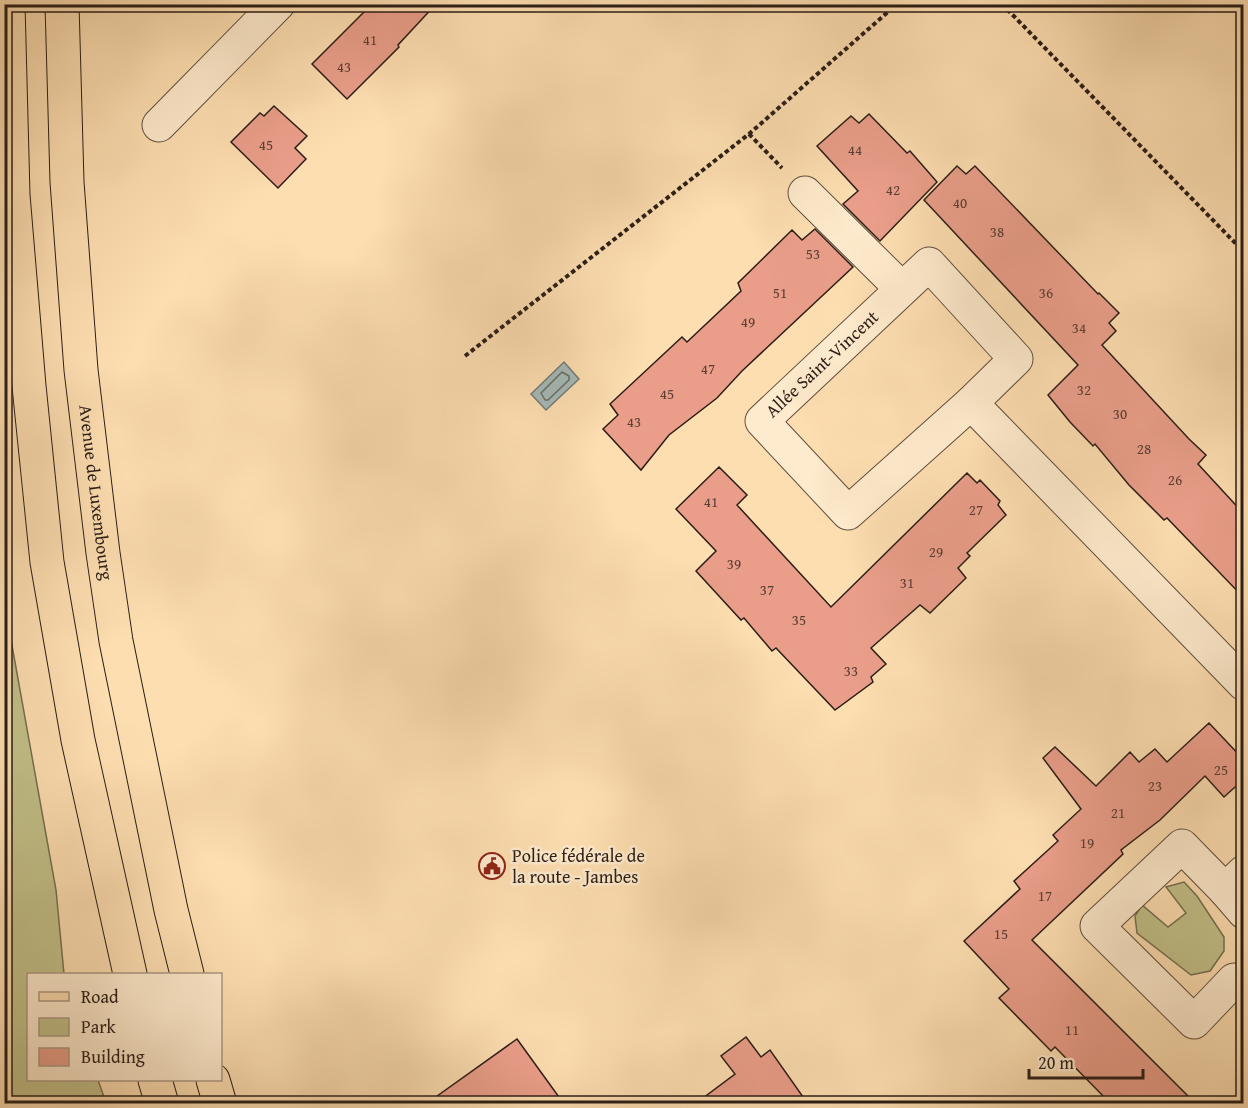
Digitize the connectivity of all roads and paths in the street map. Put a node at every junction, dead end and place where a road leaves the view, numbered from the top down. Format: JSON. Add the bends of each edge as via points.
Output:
{"nodes":[{"id":1,"x":8,"y":4,"type":"edge"},
{"id":2,"x":62,"y":4,"type":"edge"},
{"id":3,"x":278,"y":4,"type":"edge"},
{"id":4,"x":897,"y":4,"type":"edge"},
{"id":5,"x":1002,"y":4,"type":"edge"},
{"id":6,"x":159,"y":125,"type":"dead end"},
{"id":7,"x":749,"y":134,"type":"junction"},
{"id":8,"x":805,"y":193,"type":"joint"},
{"id":9,"x":1244,"y":252,"type":"edge"},
{"id":10,"x":902,"y":289,"type":"junction"},
{"id":11,"x":465,"y":356,"type":"dead end"},
{"id":12,"x":971,"y":403,"type":"junction"},
{"id":13,"x":1244,"y":684,"type":"edge"},
{"id":14,"x":1237,"y":891,"type":"edge"},
{"id":15,"x":130,"y":973,"type":"edge"},
{"id":16,"x":187,"y":973,"type":"edge"},
{"id":17,"x":1240,"y":980,"type":"edge"},
{"id":18,"x":155,"y":1081,"type":"edge"},
{"id":19,"x":213,"y":1081,"type":"edge"},
{"id":20,"x":162,"y":1104,"type":"edge"},
{"id":21,"x":220,"y":1104,"type":"edge"}],
"edges":[{"from":1,"to":15,"type":"main road","via":[[13,195],[47,562],[78,740]]},
{"from":2,"to":16,"type":"main road","name":"Avenue de Luxembourg","via":[[67,182],[81,370],[103,553],[116,640]]},
{"from":3,"to":6,"type":"street"},
{"from":4,"to":7,"type":"path"},
{"from":5,"to":9,"type":"path"},
{"from":7,"to":8,"type":"path"},
{"from":7,"to":11,"type":"path"},
{"from":8,"to":10,"type":"street"},
{"from":10,"to":12,"type":"street","name":"Allée Saint-Vincent","via":[[929,264],[1016,359]]},
{"from":10,"to":12,"type":"street","name":"Allée Saint-Vincent","via":[[762,421],[848,513]]},
{"from":12,"to":13,"type":"street"},
{"from":14,"to":17,"type":"street","via":[[1182,846],[1097,926],[1194,1022]]},
{"from":18,"to":20,"type":"main road"},
{"from":19,"to":21,"type":"main road"}]}
